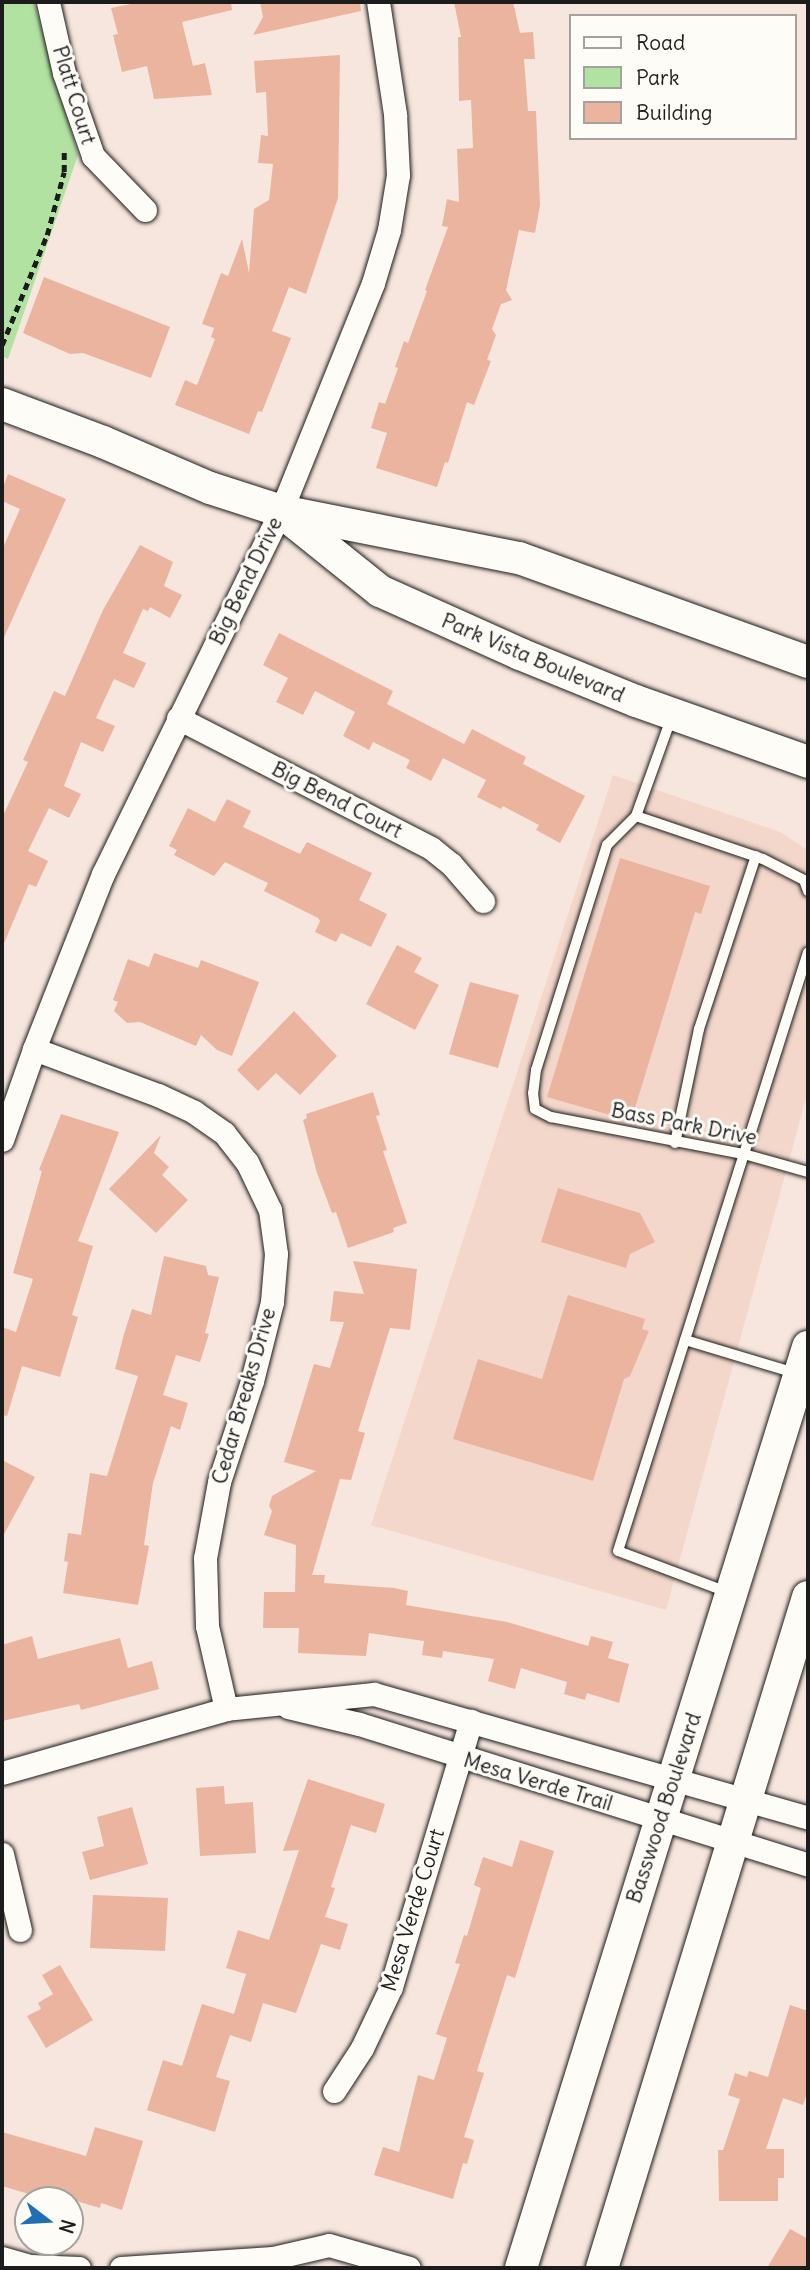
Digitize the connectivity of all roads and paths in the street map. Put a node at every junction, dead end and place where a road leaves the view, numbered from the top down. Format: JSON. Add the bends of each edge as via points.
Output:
{"nodes":[{"id":1,"x":48,"y":2,"type":"edge"},
{"id":2,"x":377,"y":2,"type":"edge"},
{"id":3,"x":64,"y":147,"type":"dead end"},
{"id":4,"x":145,"y":210,"type":"dead end"},
{"id":5,"x":2,"y":345,"type":"edge"},
{"id":6,"x":2,"y":404,"type":"edge"},
{"id":7,"x":281,"y":511,"type":"junction"},
{"id":8,"x":808,"y":662,"type":"edge"},
{"id":9,"x":673,"y":714,"type":"junction"},
{"id":10,"x":178,"y":718,"type":"junction"},
{"id":11,"x":769,"y":747,"type":"junction"},
{"id":12,"x":808,"y":762,"type":"edge"},
{"id":13,"x":808,"y":778,"type":"edge"},
{"id":14,"x":636,"y":816,"type":"junction"},
{"id":15,"x":756,"y":856,"type":"junction"},
{"id":16,"x":808,"y":891,"type":"edge"},
{"id":17,"x":483,"y":901,"type":"dead end"},
{"id":18,"x":808,"y":952,"type":"edge"},
{"id":19,"x":34,"y":1049,"type":"junction"},
{"id":20,"x":2,"y":1140,"type":"edge"},
{"id":21,"x":676,"y":1143,"type":"junction"},
{"id":22,"x":744,"y":1154,"type":"junction"},
{"id":23,"x":808,"y":1172,"type":"edge"},
{"id":24,"x":685,"y":1340,"type":"junction"},
{"id":25,"x":806,"y":1366,"type":"edge"},
{"id":26,"x":734,"y":1594,"type":"junction"},
{"id":27,"x":807,"y":1603,"type":"edge"},
{"id":28,"x":268,"y":1702,"type":"junction"},
{"id":29,"x":226,"y":1709,"type":"junction"},
{"id":30,"x":471,"y":1721,"type":"junction"},
{"id":31,"x":459,"y":1758,"type":"junction"},
{"id":32,"x":2,"y":1773,"type":"edge"},
{"id":33,"x":674,"y":1778,"type":"junction"},
{"id":34,"x":746,"y":1799,"type":"junction"},
{"id":35,"x":808,"y":1818,"type":"edge"},
{"id":36,"x":661,"y":1820,"type":"junction"},
{"id":37,"x":732,"y":1842,"type":"junction"},
{"id":38,"x":2,"y":1854,"type":"edge"},
{"id":39,"x":808,"y":1865,"type":"edge"},
{"id":40,"x":20,"y":1930,"type":"dead end"},
{"id":41,"x":334,"y":2091,"type":"dead end"},
{"id":42,"x":2,"y":2258,"type":"edge"},
{"id":43,"x":276,"y":2265,"type":"edge"},
{"id":44,"x":79,"y":2268,"type":"edge"},
{"id":45,"x":121,"y":2268,"type":"edge"},
{"id":46,"x":410,"y":2268,"type":"edge"},
{"id":47,"x":521,"y":2268,"type":"edge"},
{"id":48,"x":602,"y":2268,"type":"edge"}],
"edges":[{"from":1,"to":4,"type":"street","name":"Platt Court","via":[[64,73],[93,156]]},
{"from":2,"to":7,"type":"street","name":"Big Bend Drive","via":[[398,175],[389,230],[373,283]]},
{"from":3,"to":5,"type":"path","via":[[64,172],[47,236]]},
{"from":6,"to":7,"type":"main road","name":"Park Vista Boulevard","via":[[211,488]]},
{"from":7,"to":8,"type":"main road","name":"Park Vista Boulevard","via":[[519,558]]},
{"from":7,"to":9,"type":"main road","name":"Park Vista Boulevard","via":[[380,591],[520,654]]},
{"from":7,"to":10,"type":"street","name":"Big Bend Drive"},
{"from":9,"to":11,"type":"main road","name":"Park Vista Boulevard"},
{"from":9,"to":14,"type":"lane"},
{"from":10,"to":17,"type":"street","name":"Big Bend Court","via":[[431,848]]},
{"from":10,"to":19,"type":"street","name":"Big Bend Drive","via":[[103,874]]},
{"from":11,"to":12,"type":"main road","name":"Park Vista Boulevard"},
{"from":11,"to":13,"type":"main road"},
{"from":14,"to":15,"type":"lane"},
{"from":14,"to":21,"type":"lane","name":"Bass Park Drive","via":[[607,845],[536,1070],[533,1093],[535,1109],[551,1117]]},
{"from":15,"to":16,"type":"lane","via":[[804,880]]},
{"from":15,"to":21,"type":"lane","via":[[699,1029]]},
{"from":18,"to":22,"type":"lane"},
{"from":19,"to":20,"type":"street","name":"Big Bend Drive"},
{"from":19,"to":29,"type":"street","name":"Cedar Breaks Drive","via":[[194,1112],[224,1133],[247,1162],[270,1209],[276,1254],[272,1302],[219,1482],[205,1558],[206,1626]]},
{"from":21,"to":22,"type":"lane","name":"Bass Park Drive"},
{"from":22,"to":23,"type":"lane","name":"Bass Park Drive"},
{"from":22,"to":24,"type":"lane"},
{"from":24,"to":25,"type":"lane"},
{"from":24,"to":26,"type":"lane","via":[[618,1551]]},
{"from":25,"to":26,"type":"main road","name":"Basswood Boulevard"},
{"from":26,"to":33,"type":"main road","name":"Basswood Boulevard"},
{"from":27,"to":34,"type":"main road"},
{"from":28,"to":29,"type":"street","name":"Mesa Verde Trail"},
{"from":28,"to":30,"type":"street","name":"Mesa Verde Trail","via":[[374,1694]]},
{"from":28,"to":31,"type":"street","name":"Mesa Verde Trail","via":[[359,1724]]},
{"from":29,"to":32,"type":"street","name":"Mesa Verde Trail"},
{"from":30,"to":31,"type":"street","name":"Mesa Verde Court"},
{"from":30,"to":33,"type":"street","name":"Mesa Verde Trail"},
{"from":31,"to":36,"type":"street","name":"Mesa Verde Trail"},
{"from":31,"to":41,"type":"street","name":"Mesa Verde Court","via":[[391,1987],[362,2048]]},
{"from":33,"to":34,"type":"street","name":"Mesa Verde Trail"},
{"from":33,"to":36,"type":"main road","name":"Basswood Boulevard"},
{"from":34,"to":35,"type":"street","name":"Mesa Verde Trail"},
{"from":34,"to":37,"type":"main road"},
{"from":36,"to":37,"type":"street","name":"Mesa Verde Trail"},
{"from":36,"to":47,"type":"main road","name":"Basswood Boulevard"},
{"from":37,"to":39,"type":"street","name":"Mesa Verde Trail"},
{"from":37,"to":48,"type":"main road"},
{"from":38,"to":40,"type":"street"},
{"from":42,"to":44,"type":"street","via":[[30,2266]]},
{"from":43,"to":45,"type":"street"},
{"from":43,"to":46,"type":"street","via":[[329,2245]]}]}
